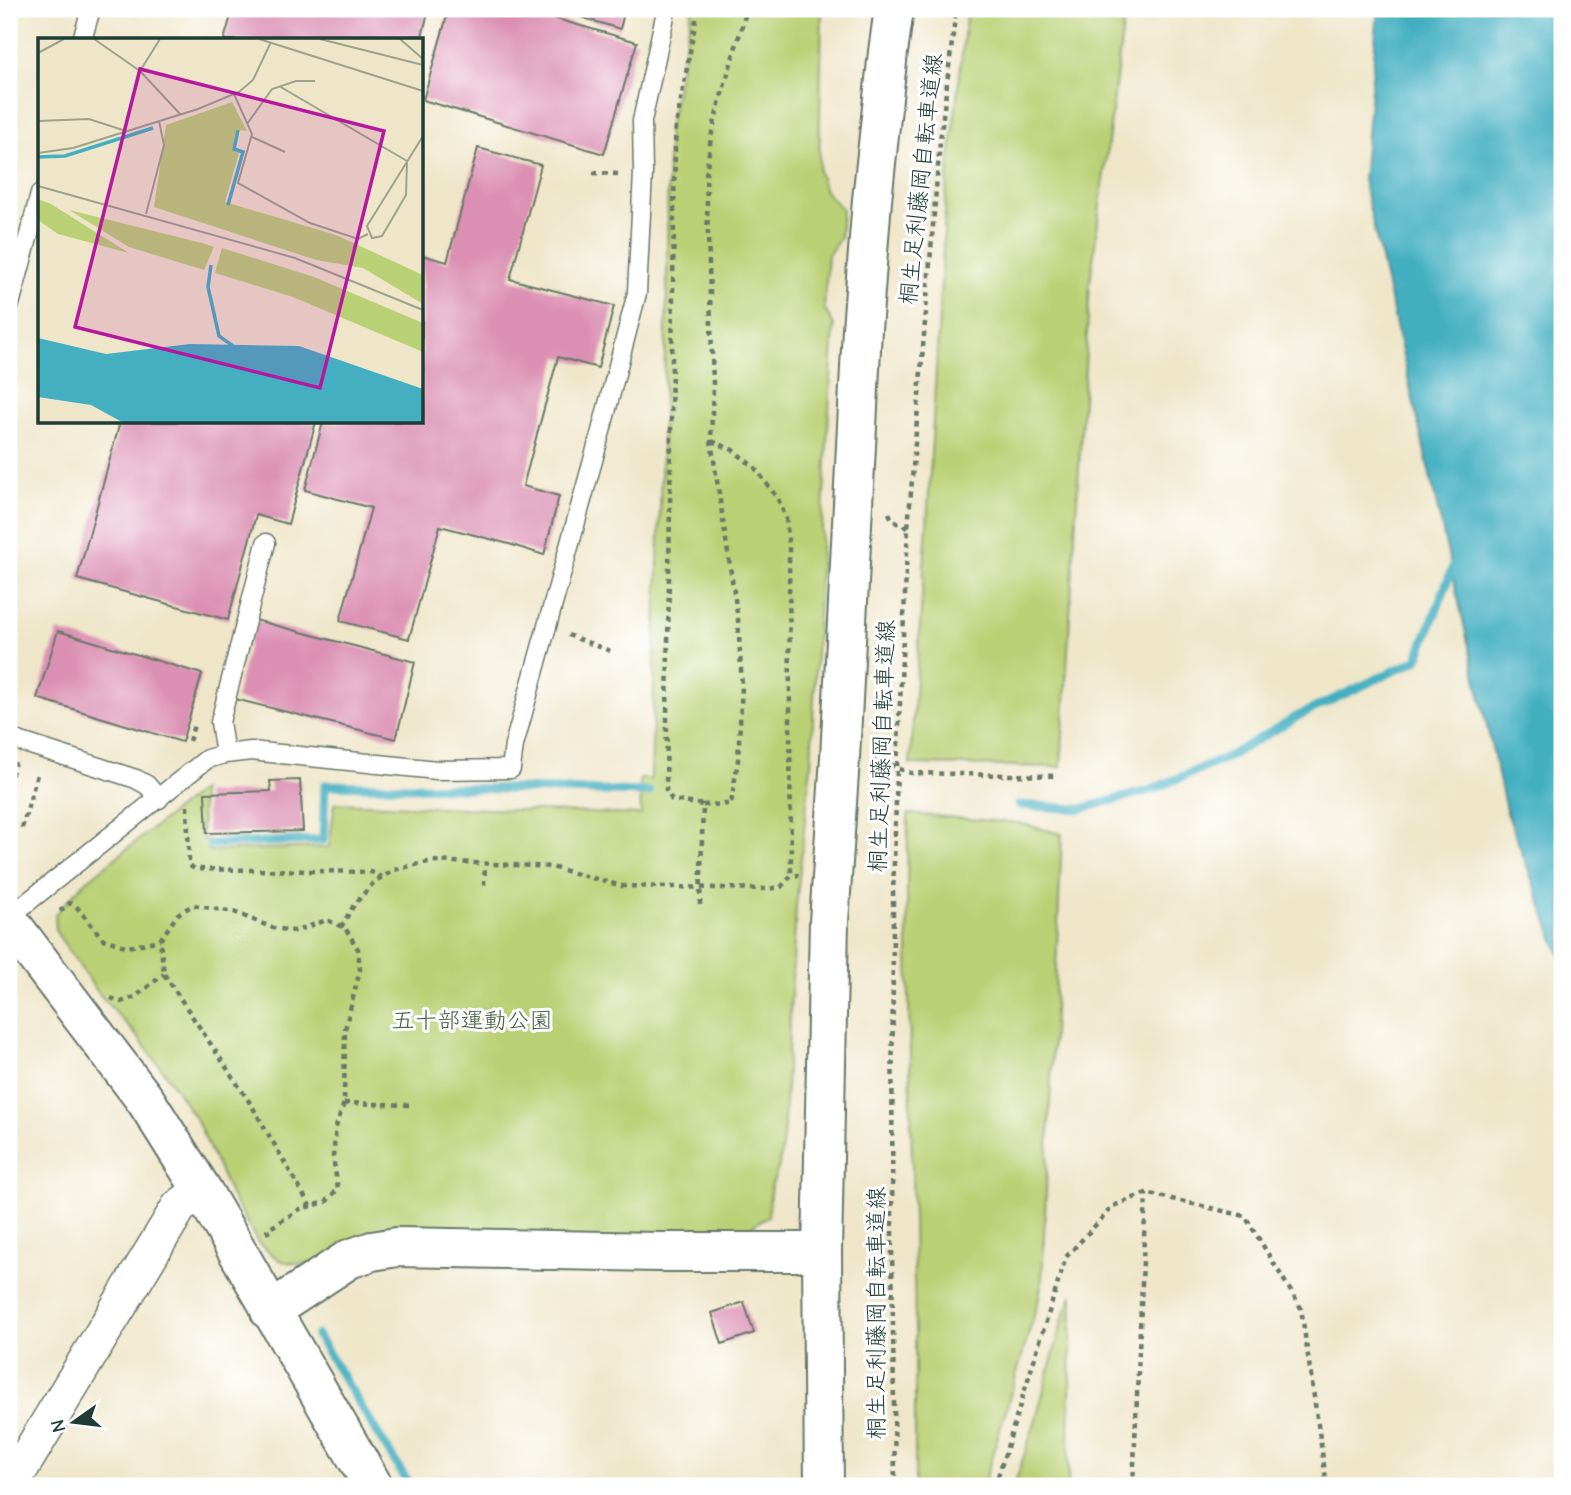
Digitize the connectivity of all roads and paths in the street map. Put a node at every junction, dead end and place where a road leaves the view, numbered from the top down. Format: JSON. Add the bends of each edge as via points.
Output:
{"nodes":[{"id":1,"x":91,"y":9,"type":"edge"},
{"id":2,"x":665,"y":9,"type":"edge"},
{"id":3,"x":698,"y":9,"type":"edge"},
{"id":4,"x":747,"y":9,"type":"edge"},
{"id":5,"x":894,"y":9,"type":"edge"},
{"id":6,"x":956,"y":9,"type":"edge"},
{"id":7,"x":83,"y":38,"type":"edge"},
{"id":8,"x":593,"y":173,"type":"dead end"},
{"id":9,"x":625,"y":174,"type":"dead end"},
{"id":10,"x":38,"y":201,"type":"edge"},
{"id":11,"x":9,"y":308,"type":"edge"},
{"id":12,"x":711,"y":441,"type":"junction"},
{"id":13,"x":266,"y":542,"type":"dead end"},
{"id":14,"x":547,"y":629,"type":"junction"},
{"id":15,"x":613,"y":652,"type":"dead end"},
{"id":16,"x":9,"y":738,"type":"edge"},
{"id":17,"x":42,"y":749,"type":"junction"},
{"id":18,"x":225,"y":754,"type":"junction"},
{"id":19,"x":884,"y":761,"type":"dead end"},
{"id":20,"x":897,"y":768,"type":"junction"},
{"id":21,"x":1056,"y":776,"type":"dead end"},
{"id":22,"x":159,"y":799,"type":"junction"},
{"id":23,"x":189,"y":799,"type":"dead end"},
{"id":24,"x":703,"y":805,"type":"junction"},
{"id":25,"x":22,"y":828,"type":"dead end"},
{"id":26,"x":485,"y":865,"type":"junction"},
{"id":27,"x":805,"y":874,"type":"dead end"},
{"id":28,"x":791,"y":876,"type":"junction"},
{"id":29,"x":382,"y":877,"type":"junction"},
{"id":30,"x":484,"y":885,"type":"dead end"},
{"id":31,"x":700,"y":887,"type":"junction"},
{"id":32,"x":700,"y":905,"type":"dead end"},
{"id":33,"x":55,"y":914,"type":"dead end"},
{"id":34,"x":9,"y":919,"type":"edge"},
{"id":35,"x":341,"y":927,"type":"junction"},
{"id":36,"x":160,"y":940,"type":"junction"},
{"id":37,"x":164,"y":974,"type":"junction"},
{"id":38,"x":110,"y":998,"type":"dead end"},
{"id":39,"x":344,"y":1103,"type":"junction"},
{"id":40,"x":411,"y":1105,"type":"dead end"},
{"id":41,"x":202,"y":1190,"type":"junction"},
{"id":42,"x":1146,"y":1193,"type":"junction"},
{"id":43,"x":310,"y":1206,"type":"junction"},
{"id":44,"x":275,"y":1225,"type":"dead end"},
{"id":45,"x":822,"y":1252,"type":"junction"},
{"id":46,"x":271,"y":1311,"type":"junction"},
{"id":47,"x":10,"y":1486,"type":"edge"},
{"id":48,"x":371,"y":1486,"type":"edge"},
{"id":49,"x":824,"y":1486,"type":"edge"},
{"id":50,"x":895,"y":1486,"type":"edge"},
{"id":51,"x":995,"y":1486,"type":"edge"},
{"id":52,"x":1133,"y":1486,"type":"edge"},
{"id":53,"x":1327,"y":1486,"type":"edge"}],
"edges":[{"from":1,"to":7,"type":"lane"},
{"from":2,"to":14,"type":"lane","via":[[642,121],[637,293]]},
{"from":3,"to":24,"type":"path","via":[[675,135],[666,790],[672,800]]},
{"from":4,"to":12,"type":"path","via":[[719,104],[706,175]]},
{"from":5,"to":45,"type":"street","via":[[862,329],[829,922]]},
{"from":6,"to":20,"type":"path","name":"桐生足利藤岡自転車道線","via":[[940,141],[908,528]]},
{"from":8,"to":9,"type":"path"},
{"from":10,"to":11,"type":"lane"},
{"from":12,"to":24,"type":"path","via":[[738,619],[742,686],[731,804]]},
{"from":12,"to":28,"type":"path","via":[[733,450],[755,468],[786,518]]},
{"from":13,"to":18,"type":"lane","via":[[220,722]]},
{"from":14,"to":15,"type":"path"},
{"from":14,"to":18,"type":"lane","via":[[511,769],[437,770],[251,751]]},
{"from":16,"to":17,"type":"lane"},
{"from":17,"to":22,"type":"lane","via":[[136,779]]},
{"from":17,"to":25,"type":"path"},
{"from":18,"to":22,"type":"lane","via":[[207,759]]},
{"from":19,"to":20,"type":"path"},
{"from":20,"to":21,"type":"path","via":[[911,774]]},
{"from":20,"to":50,"type":"path","name":"桐生足利藤岡自転車道線","via":[[892,1232]]},
{"from":22,"to":34,"type":"lane"},
{"from":23,"to":29,"type":"path","via":[[189,861],[195,869],[371,872]]},
{"from":24,"to":31,"type":"path"},
{"from":26,"to":29,"type":"path","via":[[432,861]]},
{"from":26,"to":30,"type":"path"},
{"from":26,"to":31,"type":"path","via":[[551,867],[622,886]]},
{"from":27,"to":28,"type":"path"},
{"from":28,"to":31,"type":"path","via":[[781,887],[768,889]]},
{"from":29,"to":35,"type":"path","via":[[354,905]]},
{"from":31,"to":32,"type":"path"},
{"from":33,"to":36,"type":"path","via":[[70,903],[103,939],[128,947]]},
{"from":34,"to":41,"type":"street","via":[[146,1101]]},
{"from":35,"to":36,"type":"path","via":[[327,920],[295,931],[273,928],[234,912],[193,905],[178,914]]},
{"from":35,"to":39,"type":"path","via":[[358,949],[360,970],[345,1028]]},
{"from":36,"to":37,"type":"path"},
{"from":37,"to":38,"type":"path","via":[[135,997],[121,1002]]},
{"from":37,"to":43,"type":"path","via":[[252,1106]]},
{"from":39,"to":40,"type":"path"},
{"from":39,"to":43,"type":"path","via":[[333,1157],[338,1189],[326,1202]]},
{"from":41,"to":46,"type":"street"},
{"from":41,"to":47,"type":"street","via":[[179,1207]]},
{"from":42,"to":51,"type":"path","via":[[1113,1206],[1066,1257]]},
{"from":42,"to":52,"type":"path"},
{"from":42,"to":53,"type":"path","via":[[1245,1216],[1301,1308]]},
{"from":43,"to":44,"type":"path"},
{"from":45,"to":46,"type":"street","via":[[397,1247],[349,1259]]},
{"from":45,"to":49,"type":"street"},
{"from":46,"to":48,"type":"street"}]}
